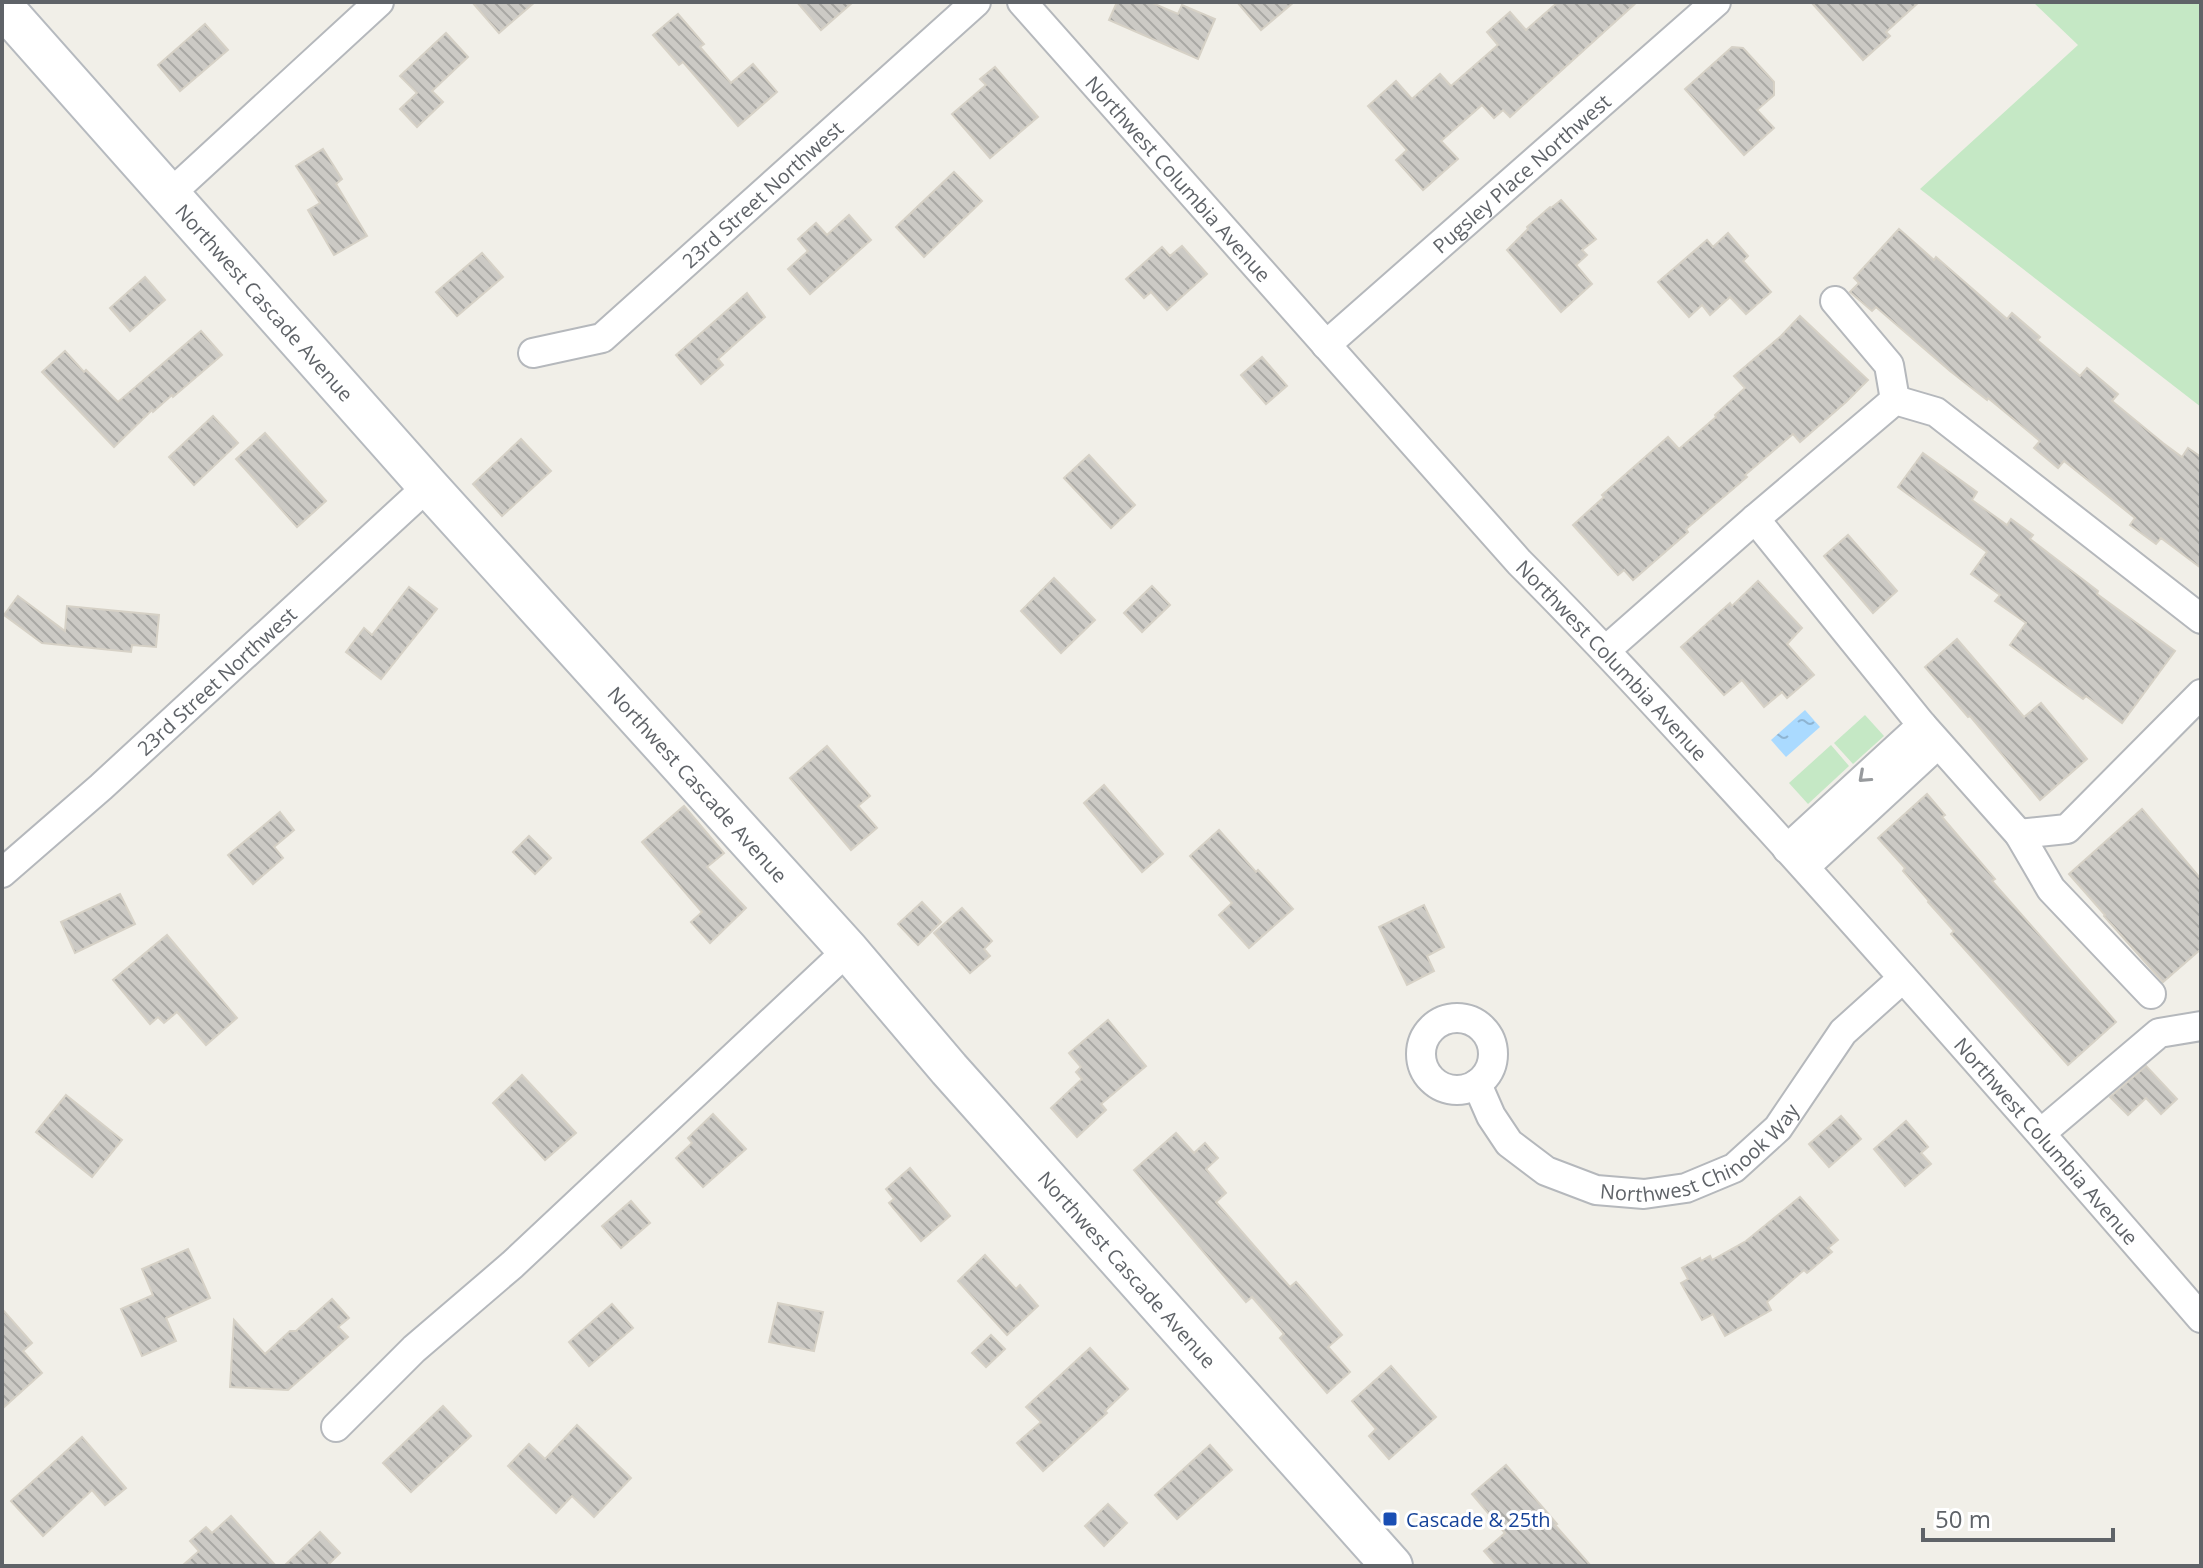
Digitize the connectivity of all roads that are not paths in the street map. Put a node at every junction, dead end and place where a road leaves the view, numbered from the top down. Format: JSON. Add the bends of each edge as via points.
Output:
{"nodes":[{"id":1,"x":379,"y":2,"type":"edge"},
{"id":2,"x":976,"y":2,"type":"edge"},
{"id":3,"x":1022,"y":2,"type":"edge"},
{"id":4,"x":1716,"y":2,"type":"edge"},
{"id":5,"x":2,"y":6,"type":"edge"},
{"id":6,"x":169,"y":195,"type":"junction"},
{"id":7,"x":1835,"y":301,"type":"dead end"},
{"id":8,"x":1326,"y":345,"type":"junction"},
{"id":9,"x":533,"y":353,"type":"dead end"},
{"id":10,"x":1895,"y":400,"type":"junction"},
{"id":11,"x":428,"y":486,"type":"junction"},
{"id":12,"x":1755,"y":519,"type":"junction"},
{"id":13,"x":2201,"y":619,"type":"edge"},
{"id":14,"x":1606,"y":650,"type":"junction"},
{"id":15,"x":2201,"y":694,"type":"edge"},
{"id":16,"x":1930,"y":734,"type":"junction"},
{"id":17,"x":2019,"y":834,"type":"junction"},
{"id":18,"x":1796,"y":858,"type":"junction"},
{"id":19,"x":2,"y":873,"type":"edge"},
{"id":20,"x":848,"y":950,"type":"junction"},
{"id":21,"x":1903,"y":978,"type":"junction"},
{"id":22,"x":2151,"y":994,"type":"dead end"},
{"id":23,"x":2201,"y":1026,"type":"edge"},
{"id":24,"x":1477,"y":1084,"type":"dead end"},
{"id":25,"x":2041,"y":1133,"type":"junction"},
{"id":26,"x":2201,"y":1318,"type":"edge"},
{"id":27,"x":336,"y":1427,"type":"dead end"},
{"id":28,"x":1392,"y":1566,"type":"edge"}],
"edges":[{"from":1,"to":6,"type":"street"},
{"from":2,"to":9,"type":"street","name":"23rd Street Northwest","via":[[602,338]]},
{"from":3,"to":8,"type":"street","name":"Northwest Columbia Avenue"},
{"from":4,"to":8,"type":"street","name":"Pugsley Place Northwest"},
{"from":5,"to":6,"type":"street","name":"Northwest Cascade Avenue"},
{"from":6,"to":11,"type":"street","name":"Northwest Cascade Avenue"},
{"from":7,"to":10,"type":"street","via":[[1889,365]]},
{"from":8,"to":14,"type":"street","name":"Northwest Columbia Avenue","via":[[1519,562]]},
{"from":10,"to":12,"type":"street"},
{"from":10,"to":13,"type":"street","via":[[1936,412]]},
{"from":11,"to":19,"type":"street","name":"23rd Street Northwest"},
{"from":11,"to":20,"type":"street","name":"Northwest Cascade Avenue"},
{"from":12,"to":14,"type":"street"},
{"from":12,"to":16,"type":"street"},
{"from":14,"to":18,"type":"street","name":"Northwest Columbia Avenue"},
{"from":15,"to":17,"type":"street","via":[[2067,829]]},
{"from":16,"to":17,"type":"street"},
{"from":16,"to":18,"type":"street"},
{"from":17,"to":22,"type":"street","via":[[2051,889]]},
{"from":18,"to":21,"type":"street","name":"Northwest Columbia Avenue"},
{"from":20,"to":27,"type":"street","via":[[512,1265],[417,1346]]},
{"from":20,"to":28,"type":"street","name":"Northwest Cascade Avenue"},
{"from":21,"to":24,"type":"street","name":"Northwest Chinook Way","via":[[1843,1032],[1778,1128],[1734,1168],[1686,1188],[1644,1194],[1596,1190],[1546,1171],[1509,1143]]},
{"from":21,"to":25,"type":"street","name":"Northwest Columbia Avenue"},
{"from":23,"to":25,"type":"street","via":[[2159,1033]]},
{"from":25,"to":26,"type":"street","name":"Northwest Columbia Avenue"}]}
